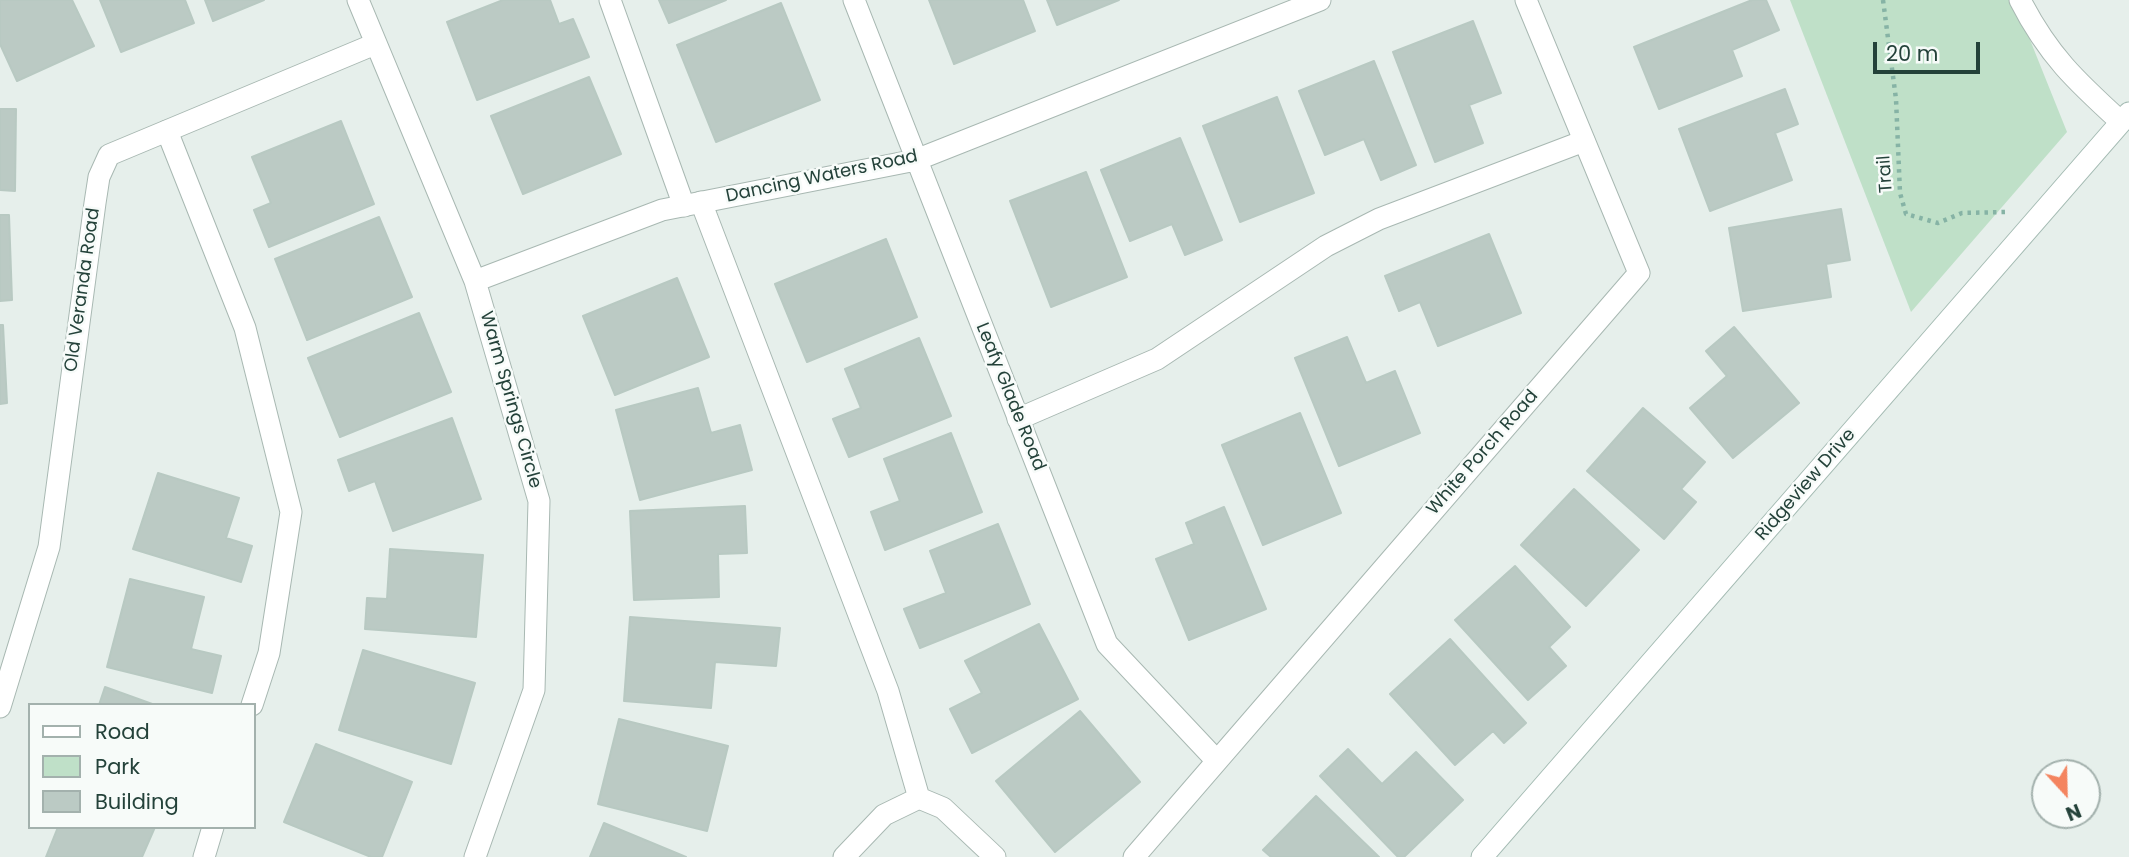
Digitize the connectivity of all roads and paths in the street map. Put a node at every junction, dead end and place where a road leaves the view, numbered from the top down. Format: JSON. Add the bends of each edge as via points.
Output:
{"nodes":[{"id":1,"x":358,"y":0,"type":"edge"},
{"id":2,"x":610,"y":0,"type":"edge"},
{"id":3,"x":854,"y":0,"type":"edge"},
{"id":4,"x":1320,"y":0,"type":"edge"},
{"id":5,"x":1526,"y":0,"type":"edge"},
{"id":6,"x":1883,"y":0,"type":"edge"},
{"id":7,"x":2020,"y":0,"type":"edge"},
{"id":8,"x":375,"y":44,"type":"junction"},
{"id":9,"x":2125,"y":118,"type":"edge"},
{"id":10,"x":167,"y":131,"type":"junction"},
{"id":11,"x":1584,"y":141,"type":"junction"},
{"id":12,"x":916,"y":160,"type":"junction"},
{"id":13,"x":693,"y":204,"type":"junction"},
{"id":14,"x":2027,"y":230,"type":"junction"},
{"id":15,"x":475,"y":281,"type":"junction"},
{"id":16,"x":1018,"y":419,"type":"junction"},
{"id":17,"x":253,"y":703,"type":"edge"},
{"id":18,"x":0,"y":707,"type":"edge"},
{"id":19,"x":1217,"y":761,"type":"junction"},
{"id":20,"x":919,"y":798,"type":"junction"},
{"id":21,"x":212,"y":829,"type":"edge"},
{"id":22,"x":204,"y":857,"type":"edge"},
{"id":23,"x":475,"y":857,"type":"edge"},
{"id":24,"x":844,"y":857,"type":"edge"},
{"id":25,"x":995,"y":857,"type":"edge"},
{"id":26,"x":1134,"y":857,"type":"edge"},
{"id":27,"x":1482,"y":857,"type":"edge"}],
"edges":[{"from":1,"to":8,"type":"street","name":"Warm Springs Circle"},
{"from":2,"to":13,"type":"street"},
{"from":3,"to":12,"type":"street","name":"Leafy Glade Road"},
{"from":4,"to":12,"type":"street","name":"Dancing Waters Road"},
{"from":5,"to":11,"type":"street","name":"White Porch Road"},
{"from":6,"to":14,"type":"path","name":"Trail","via":[[1896,99],[1900,193],[1906,214],[1938,223],[1962,213],[2002,210]]},
{"from":7,"to":9,"type":"street","via":[[2039,38],[2067,73]]},
{"from":8,"to":10,"type":"street","name":"Old Veranda Road"},
{"from":8,"to":15,"type":"street","name":"Warm Springs Circle"},
{"from":9,"to":14,"type":"street","name":"Ridgeview Drive"},
{"from":10,"to":17,"type":"street","via":[[245,328],[291,512],[269,653]]},
{"from":10,"to":18,"type":"street","name":"Old Veranda Road","via":[[109,155],[99,177],[49,547]]},
{"from":11,"to":16,"type":"street","via":[[1379,219],[1326,246],[1157,359]]},
{"from":11,"to":19,"type":"street","name":"White Porch Road","via":[[1639,274]]},
{"from":12,"to":13,"type":"street","name":"Dancing Waters Road"},
{"from":12,"to":16,"type":"street","name":"Leafy Glade Road"},
{"from":13,"to":15,"type":"street","name":"Dancing Waters Road","via":[[662,209]]},
{"from":13,"to":20,"type":"street","via":[[888,691]]},
{"from":14,"to":27,"type":"street","name":"Ridgeview Drive"},
{"from":15,"to":23,"type":"street","name":"Warm Springs Circle","via":[[539,501],[534,690]]},
{"from":16,"to":19,"type":"street","name":"Leafy Glade Road","via":[[1107,644]]},
{"from":19,"to":26,"type":"street","name":"White Porch Road"},
{"from":20,"to":24,"type":"street","via":[[884,816]]},
{"from":20,"to":25,"type":"street","via":[[943,808]]},
{"from":21,"to":22,"type":"street"}]}
